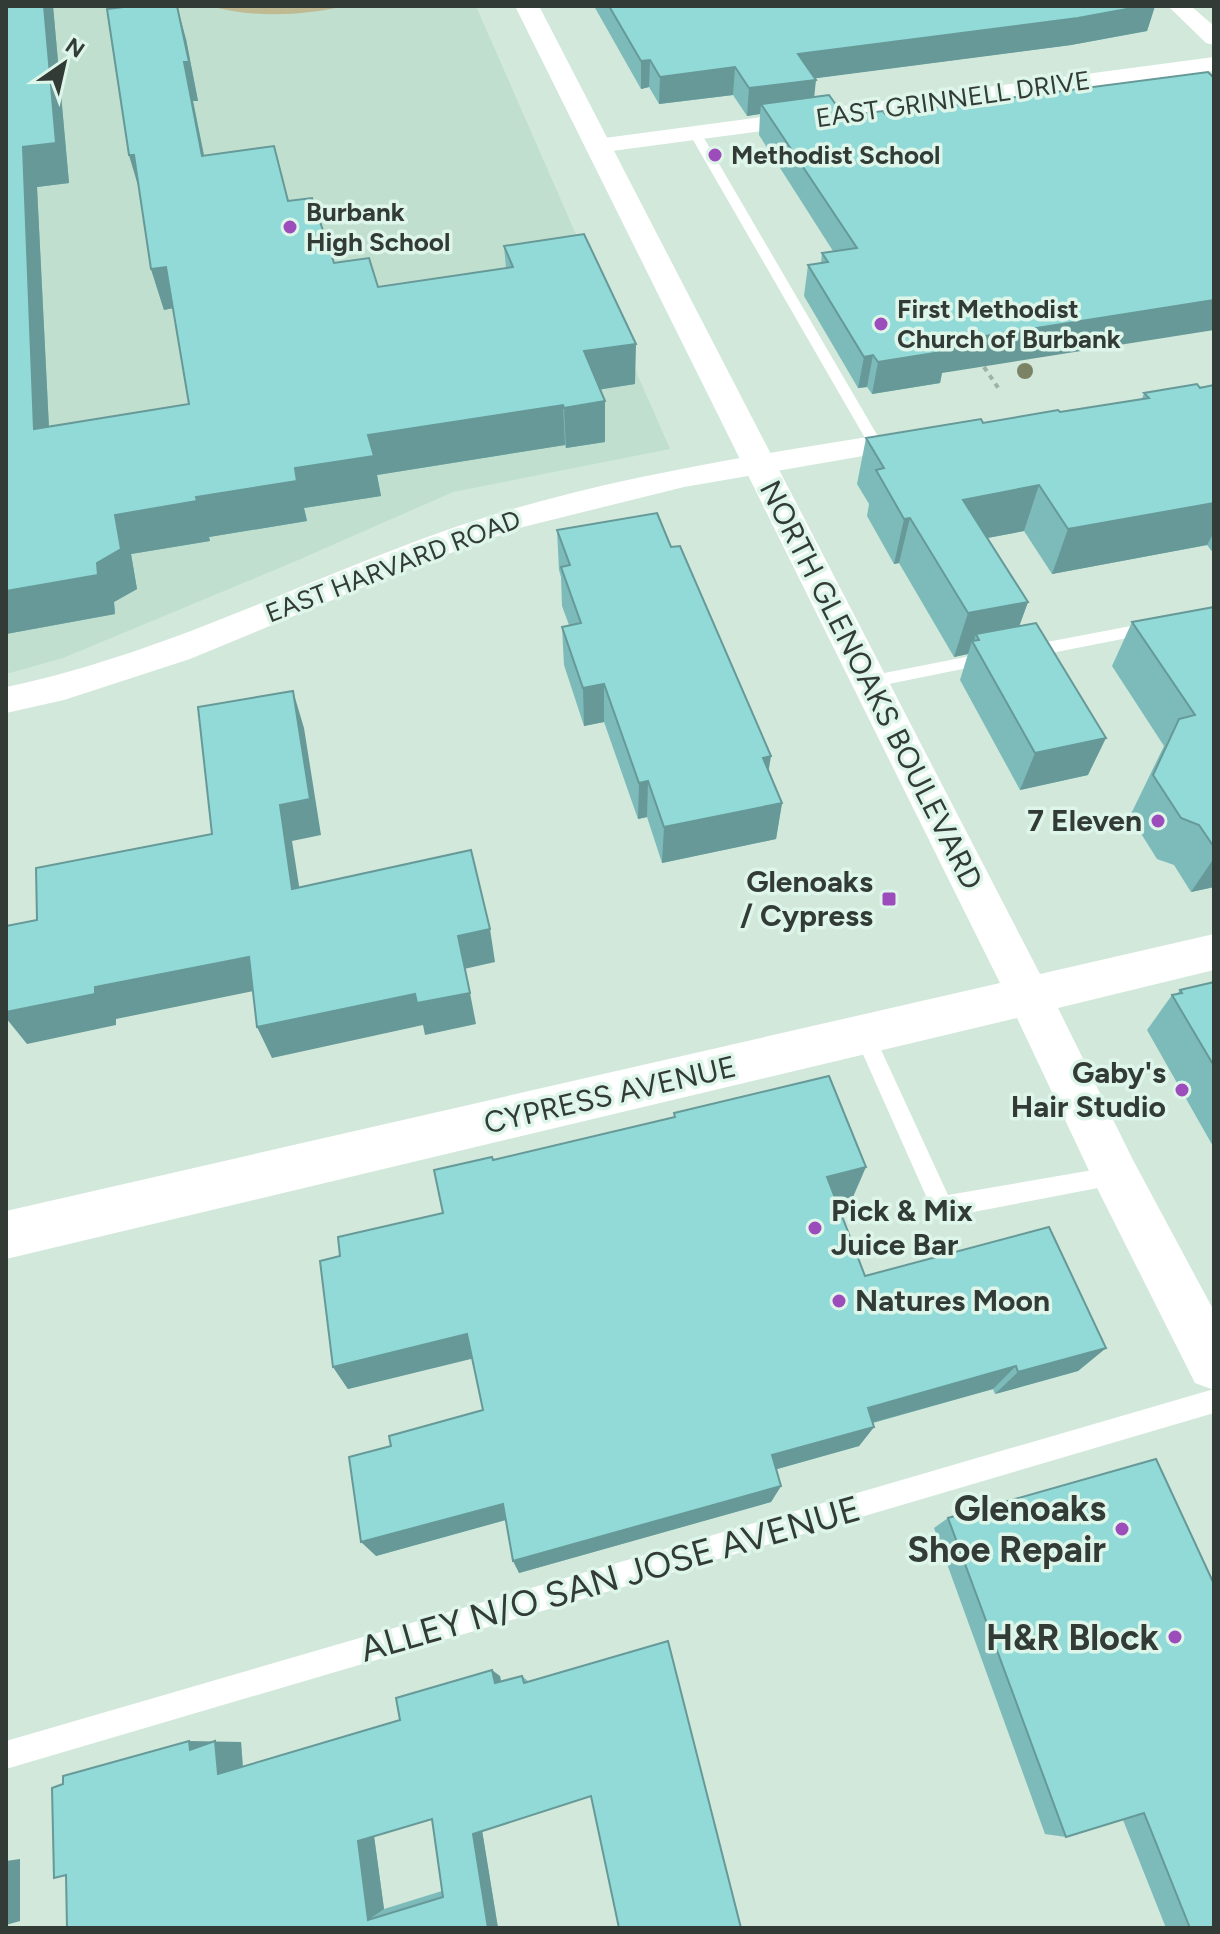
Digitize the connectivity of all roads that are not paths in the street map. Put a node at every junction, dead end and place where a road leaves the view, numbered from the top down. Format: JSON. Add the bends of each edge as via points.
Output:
{"nodes":[{"id":1,"x":527,"y":6,"type":"edge"},
{"id":2,"x":1179,"y":6,"type":"edge"},
{"id":3,"x":1214,"y":38,"type":"edge"},
{"id":4,"x":1214,"y":64,"type":"edge"},
{"id":5,"x":695,"y":133,"type":"junction"},
{"id":6,"x":597,"y":146,"type":"junction"},
{"id":7,"x":953,"y":432,"type":"edge"},
{"id":8,"x":876,"y":445,"type":"junction"},
{"id":9,"x":759,"y":465,"type":"junction"},
{"id":10,"x":1169,"y":624,"type":"edge"},
{"id":11,"x":869,"y":682,"type":"junction"},
{"id":12,"x":6,"y":700,"type":"edge"},
{"id":13,"x":1214,"y":952,"type":"edge"},
{"id":14,"x":1027,"y":995,"type":"junction"},
{"id":15,"x":864,"y":1034,"type":"junction"},
{"id":16,"x":1116,"y":1176,"type":"junction"},
{"id":17,"x":6,"y":1235,"type":"edge"},
{"id":18,"x":1214,"y":1364,"type":"edge"},
{"id":19,"x":1214,"y":1401,"type":"edge"},
{"id":20,"x":6,"y":1755,"type":"edge"}],
"edges":[{"from":1,"to":6,"type":"main road","name":"NORTH GLENOAKS BOULEVARD"},
{"from":2,"to":3,"type":"street"},
{"from":4,"to":5,"type":"street","name":"EAST GRINNELL DRIVE"},
{"from":5,"to":6,"type":"street","name":"EAST GRINNELL DRIVE"},
{"from":5,"to":8,"type":"lane"},
{"from":6,"to":9,"type":"main road","name":"NORTH GLENOAKS BOULEVARD"},
{"from":7,"to":8,"type":"street","name":"EAST HARVARD ROAD"},
{"from":8,"to":9,"type":"street","name":"EAST HARVARD ROAD"},
{"from":9,"to":11,"type":"main road","name":"NORTH GLENOAKS BOULEVARD"},
{"from":9,"to":12,"type":"street","name":"EAST HARVARD ROAD","via":[[527,515],[455,538],[144,662],[57,691]]},
{"from":10,"to":11,"type":"lane"},
{"from":11,"to":14,"type":"main road","name":"NORTH GLENOAKS BOULEVARD"},
{"from":13,"to":14,"type":"main road","name":"CYPRESS AVENUE"},
{"from":14,"to":15,"type":"main road","name":"CYPRESS AVENUE"},
{"from":14,"to":16,"type":"main road","name":"NORTH GLENOAKS BOULEVARD"},
{"from":15,"to":16,"type":"lane","via":[[942,1207]]},
{"from":15,"to":17,"type":"main road","name":"CYPRESS AVENUE"},
{"from":16,"to":18,"type":"main road","name":"NORTH GLENOAKS BOULEVARD"},
{"from":19,"to":20,"type":"lane","name":"ALLEY N/O SAN JOSE AVENUE"}]}
